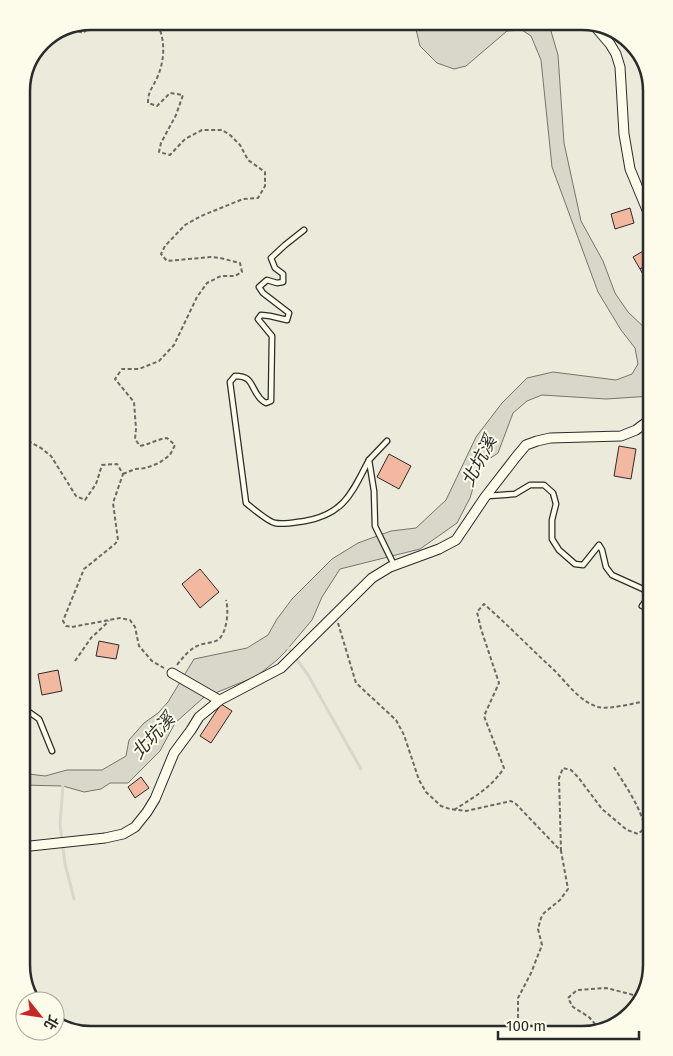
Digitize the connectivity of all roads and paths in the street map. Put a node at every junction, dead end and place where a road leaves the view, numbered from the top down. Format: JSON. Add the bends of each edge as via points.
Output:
{"nodes":[{"id":1,"x":160,"y":30,"type":"edge"},
{"id":2,"x":600,"y":33,"type":"edge"},
{"id":3,"x":643,"y":200,"type":"edge"},
{"id":4,"x":304,"y":230,"type":"dead end"},
{"id":5,"x":643,"y":425,"type":"edge"},
{"id":6,"x":386,"y":441,"type":"dead end"},
{"id":7,"x":30,"y":442,"type":"edge"},
{"id":8,"x":369,"y":460,"type":"junction"},
{"id":9,"x":123,"y":474,"type":"junction"},
{"id":10,"x":485,"y":496,"type":"junction"},
{"id":11,"x":393,"y":565,"type":"junction"},
{"id":12,"x":643,"y":589,"type":"edge"},
{"id":13,"x":226,"y":600,"type":"dead end"},
{"id":14,"x":336,"y":614,"type":"junction"},
{"id":15,"x":111,"y":620,"type":"junction"},
{"id":16,"x":75,"y":661,"type":"dead end"},
{"id":17,"x":172,"y":673,"type":"junction"},
{"id":18,"x":219,"y":700,"type":"dead end"},
{"id":19,"x":643,"y":702,"type":"edge"},
{"id":20,"x":30,"y":713,"type":"edge"},
{"id":21,"x":52,"y":751,"type":"dead end"},
{"id":22,"x":613,"y":766,"type":"dead end"},
{"id":23,"x":454,"y":810,"type":"junction"},
{"id":24,"x":643,"y":819,"type":"edge"},
{"id":25,"x":643,"y":830,"type":"edge"},
{"id":26,"x":30,"y":846,"type":"edge"},
{"id":27,"x":561,"y":851,"type":"junction"},
{"id":28,"x":635,"y":996,"type":"edge"},
{"id":29,"x":596,"y":1025,"type":"edge"},
{"id":30,"x":518,"y":1026,"type":"edge"}],
"edges":[{"from":1,"to":9,"type":"path","via":[[162,65],[148,94],[148,103],[157,106],[170,93],[183,95],[176,116],[160,143],[159,152],[170,155],[185,139],[202,130],[222,130],[240,145],[248,160],[265,172],[265,186],[258,198],[243,199],[185,225],[160,254],[167,261],[220,258],[240,263],[242,272],[207,283],[174,345],[159,361],[139,369],[122,369],[115,379],[134,402],[135,439],[140,446],[167,438],[175,445],[170,455],[159,463]]},
{"from":2,"to":3,"type":"street","via":[[616,54],[620,68],[624,134],[630,169]]},
{"from":4,"to":8,"type":"lane","via":[[271,258],[275,268],[283,274],[283,282],[267,280],[259,287],[289,313],[287,320],[261,315],[258,320],[272,336],[271,401],[266,403],[259,397],[250,380],[243,376],[235,376],[230,382],[246,504],[273,523],[299,522],[328,514],[342,505]]},
{"from":5,"to":10,"type":"street","via":[[621,436],[537,441],[526,446]]},
{"from":6,"to":8,"type":"lane"},
{"from":7,"to":9,"type":"path","via":[[51,456],[76,496],[85,500],[96,484],[102,465],[117,464]]},
{"from":8,"to":11,"type":"lane","via":[[375,526]]},
{"from":9,"to":15,"type":"path","via":[[113,503],[118,540],[84,569],[63,621],[72,627]]},
{"from":10,"to":11,"type":"street","via":[[456,540]]},
{"from":10,"to":12,"type":"lane","via":[[514,494],[530,484],[544,485],[553,493],[556,504],[552,539],[559,550],[575,564],[582,565],[599,545],[612,575]]},
{"from":11,"to":14,"type":"street","via":[[372,578]]},
{"from":13,"to":17,"type":"path","via":[[226,624],[220,638],[198,645],[185,655]]},
{"from":14,"to":23,"type":"path","via":[[356,682],[396,720],[426,792],[441,806]]},
{"from":14,"to":26,"type":"street","via":[[281,668],[220,700],[198,717],[174,752],[155,799],[135,826],[123,834],[105,838]]},
{"from":15,"to":16,"type":"path","via":[[91,638]]},
{"from":15,"to":17,"type":"path","via":[[130,620],[139,646],[152,661]]},
{"from":17,"to":18,"type":"street"},
{"from":19,"to":23,"type":"path","via":[[600,707],[586,701],[484,604],[477,612],[499,683],[484,716],[504,768],[482,792]]},
{"from":20,"to":21,"type":"lane","via":[[39,719]]},
{"from":22,"to":24,"type":"path"},
{"from":23,"to":27,"type":"path","via":[[466,811],[511,801]]},
{"from":25,"to":27,"type":"path","via":[[638,834],[627,830],[602,809],[571,770],[563,768],[559,778]]},
{"from":27,"to":30,"type":"path","via":[[568,889],[541,918],[538,929],[542,945],[518,998]]},
{"from":28,"to":29,"type":"path","via":[[606,988],[577,990],[568,998],[573,1007]]}]}
